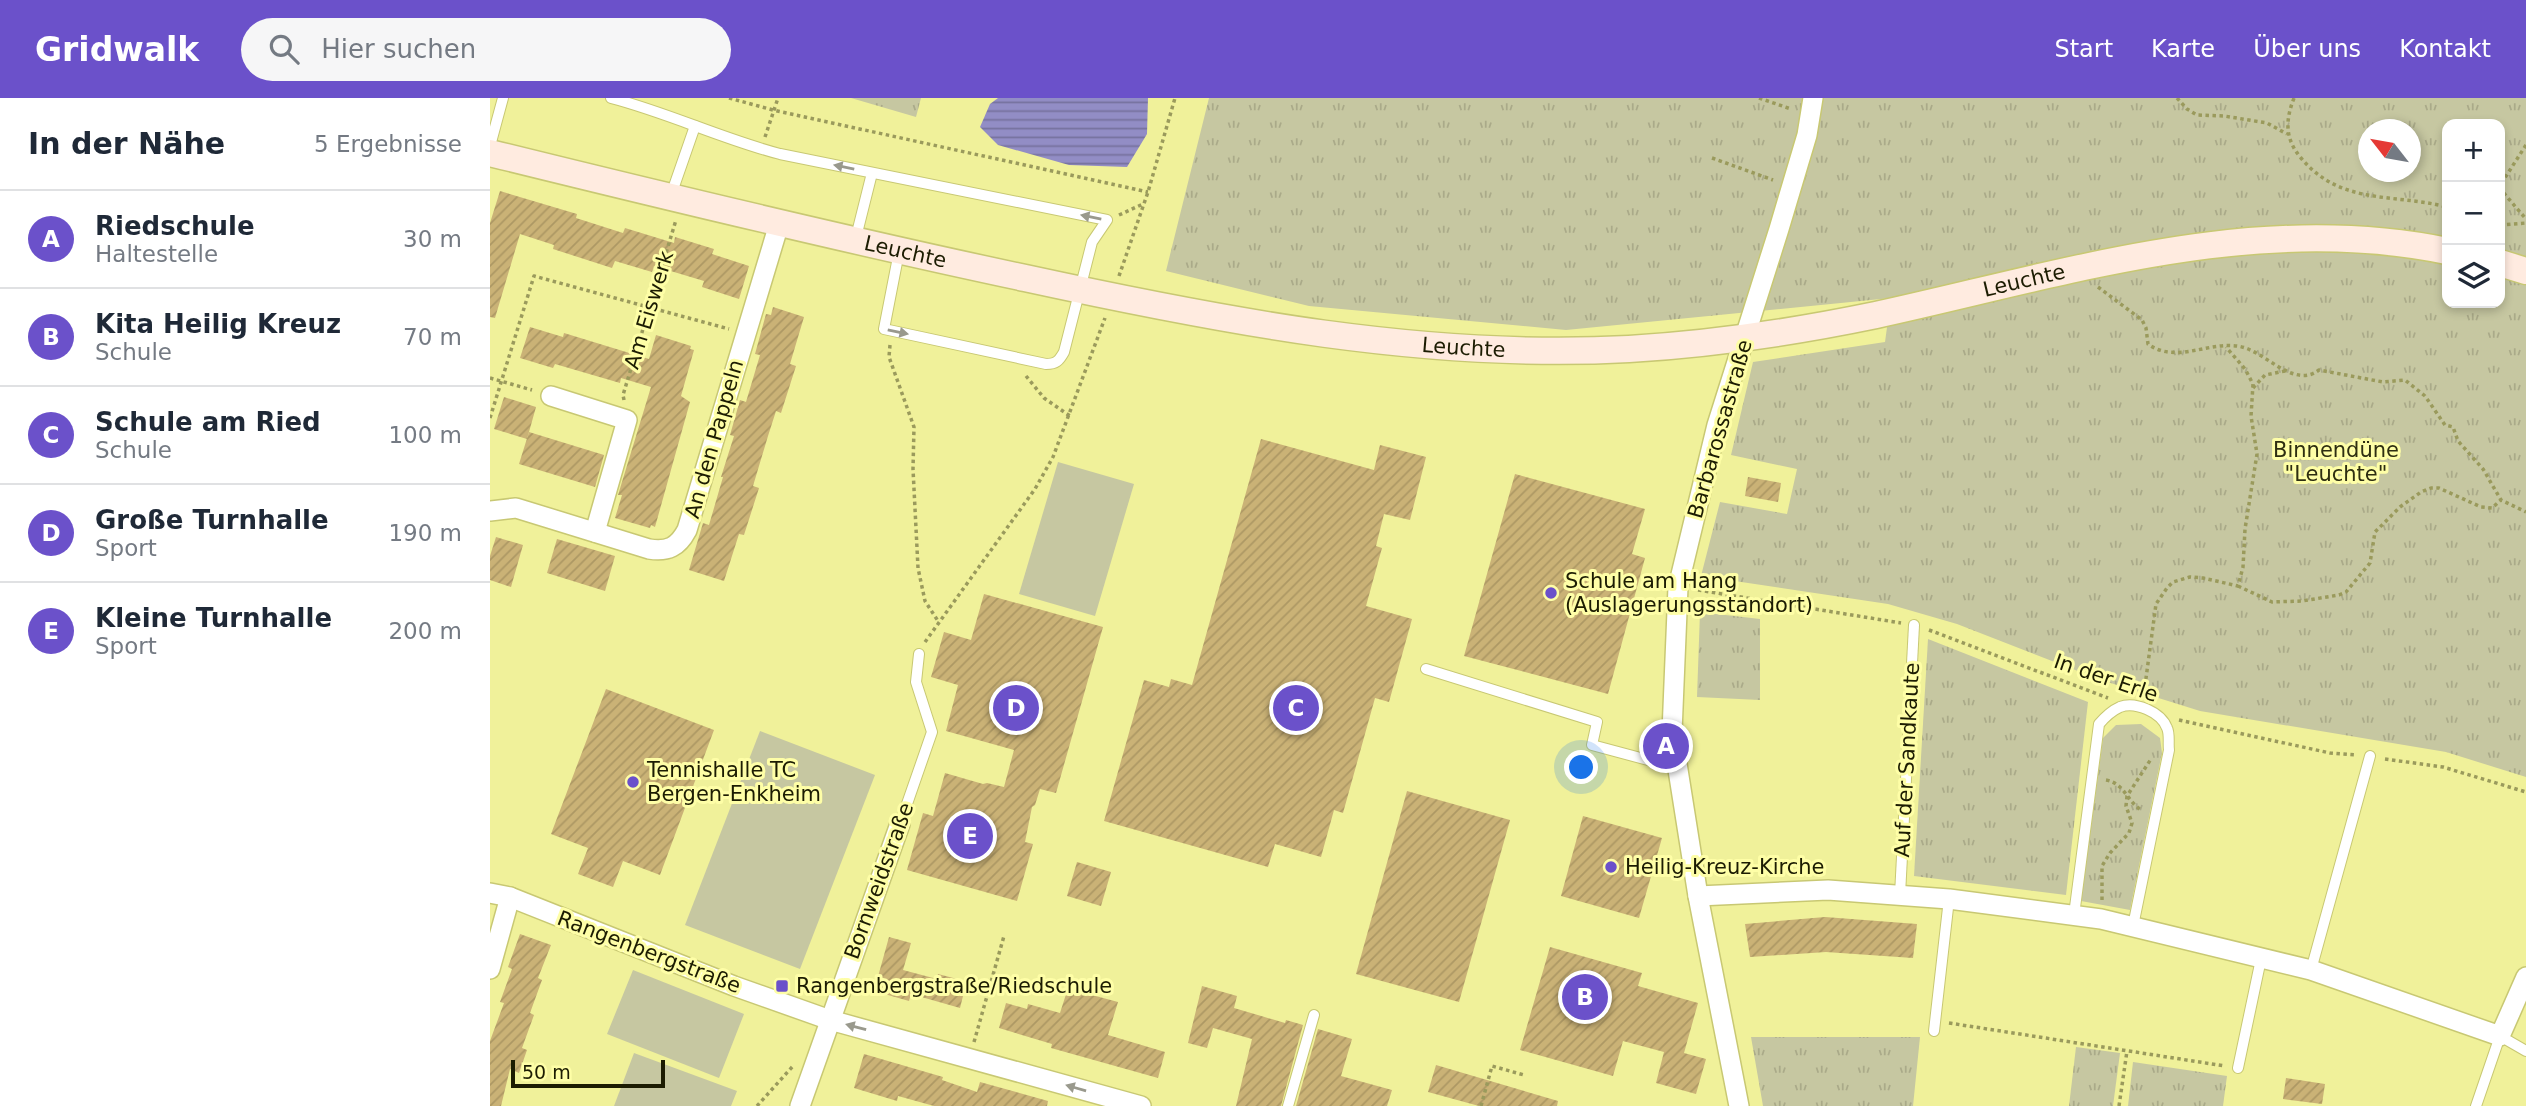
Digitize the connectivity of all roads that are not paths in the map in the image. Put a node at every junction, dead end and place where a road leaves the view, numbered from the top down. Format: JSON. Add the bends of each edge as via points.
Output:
{"nodes":[{"id":1,"x":503,"y":98,"type":"edge"},
{"id":2,"x":611,"y":98,"type":"edge"},
{"id":3,"x":1812,"y":106,"type":"edge"},
{"id":4,"x":695,"y":126,"type":"junction"},
{"id":5,"x":490,"y":146,"type":"edge"},
{"id":6,"x":490,"y":153,"type":"edge"},
{"id":7,"x":872,"y":173,"type":"junction"},
{"id":8,"x":676,"y":199,"type":"junction"},
{"id":9,"x":779,"y":224,"type":"junction"},
{"id":10,"x":855,"y":241,"type":"junction"},
{"id":11,"x":2442,"y":250,"type":"edge"},
{"id":12,"x":900,"y":251,"type":"junction"},
{"id":13,"x":2505,"y":265,"type":"edge"},
{"id":14,"x":2526,"y":271,"type":"edge"},
{"id":15,"x":1079,"y":290,"type":"junction"},
{"id":16,"x":1744,"y":340,"type":"junction"},
{"id":17,"x":551,"y":396,"type":"road end"},
{"id":18,"x":490,"y":510,"type":"edge"},
{"id":19,"x":595,"y":532,"type":"junction"},
{"id":20,"x":1914,"y":625,"type":"road end"},
{"id":21,"x":919,"y":654,"type":"road end"},
{"id":22,"x":1426,"y":669,"type":"dead end"},
{"id":23,"x":2370,"y":756,"type":"road end"},
{"id":24,"x":1678,"y":768,"type":"junction"},
{"id":25,"x":900,"y":824,"type":"joint"},
{"id":26,"x":490,"y":893,"type":"edge"},
{"id":27,"x":1900,"y":895,"type":"junction"},
{"id":28,"x":1698,"y":896,"type":"junction"},
{"id":29,"x":510,"y":897,"type":"junction"},
{"id":30,"x":1949,"y":899,"type":"junction"},
{"id":31,"x":2074,"y":915,"type":"junction"},
{"id":32,"x":2133,"y":926,"type":"junction"},
{"id":33,"x":2261,"y":959,"type":"junction"},
{"id":34,"x":490,"y":969,"type":"edge"},
{"id":35,"x":2311,"y":970,"type":"junction"},
{"id":36,"x":2526,"y":977,"type":"edge"},
{"id":37,"x":1314,"y":1014,"type":"dead end"},
{"id":38,"x":830,"y":1020,"type":"junction"},
{"id":39,"x":1934,"y":1026,"type":"road end"},
{"id":40,"x":2500,"y":1036,"type":"junction"},
{"id":41,"x":2526,"y":1051,"type":"edge"},
{"id":42,"x":2238,"y":1068,"type":"road end"},
{"id":43,"x":800,"y":1106,"type":"edge"},
{"id":44,"x":1141,"y":1106,"type":"edge"},
{"id":45,"x":1288,"y":1106,"type":"edge"},
{"id":46,"x":1738,"y":1106,"type":"edge"},
{"id":47,"x":2476,"y":1106,"type":"edge"}],
"edges":[{"from":1,"to":5,"type":"lane"},
{"from":2,"to":4,"type":"lane"},
{"from":3,"to":16,"type":"street","name":"Barbarossastraße"},
{"from":7,"to":4,"type":"lane","one_way":true,"via":[[761,149]]},
{"from":4,"to":8,"type":"lane"},
{"from":6,"to":8,"type":"street","name":"Leuchte"},
{"from":7,"to":10,"type":"lane"},
{"from":15,"to":7,"type":"lane","one_way":true,"via":[[1092,242],[1107,220]]},
{"from":8,"to":9,"type":"street","name":"Leuchte"},
{"from":9,"to":10,"type":"street","name":"Leuchte"},
{"from":9,"to":19,"type":"street","name":"An den Pappeln","via":[[683,539],[662,551]]},
{"from":10,"to":12,"type":"street","name":"Leuchte"},
{"from":11,"to":16,"type":"street","name":"Leuchte","via":[[2359,239],[2307,238],[2185,247]]},
{"from":12,"to":15,"type":"street","name":"Leuchte"},
{"from":12,"to":15,"type":"lane","one_way":true,"via":[[884,329],[1054,364]]},
{"from":13,"to":14,"type":"street"},
{"from":15,"to":16,"type":"street","name":"Leuchte","via":[[1395,343],[1542,350]]},
{"from":16,"to":24,"type":"street","name":"Barbarossastraße","via":[[1717,425],[1678,587],[1672,732]]},
{"from":17,"to":19,"type":"street","via":[[627,420]]},
{"from":18,"to":19,"type":"street","name":"An den Pappeln","via":[[516,508]]},
{"from":20,"to":27,"type":"lane","name":"Auf der Sandkaute"},
{"from":21,"to":25,"type":"lane","name":"Bornweidstraße","via":[[916,682],[932,732]]},
{"from":22,"to":24,"type":"lane","via":[[1597,722],[1592,745]]},
{"from":23,"to":35,"type":"lane"},
{"from":24,"to":28,"type":"street","name":"Barbarossastraße"},
{"from":25,"to":38,"type":"street","name":"Bornweidstraße"},
{"from":26,"to":29,"type":"street","name":"Rangenbergstraße"},
{"from":27,"to":28,"type":"street","via":[[1828,890]]},
{"from":27,"to":30,"type":"street"},
{"from":28,"to":46,"type":"street","name":"Barbarossastraße"},
{"from":29,"to":34,"type":"street"},
{"from":29,"to":38,"type":"street","name":"Rangenbergstraße"},
{"from":30,"to":31,"type":"street"},
{"from":30,"to":39,"type":"lane"},
{"from":31,"to":32,"type":"street"},
{"from":31,"to":32,"type":"lane","via":[[2099,724],[2123,706],[2143,708],[2157,714],[2168,728],[2169,750]]},
{"from":32,"to":33,"type":"street"},
{"from":33,"to":35,"type":"street"},
{"from":33,"to":42,"type":"lane"},
{"from":35,"to":40,"type":"street"},
{"from":36,"to":40,"type":"street"},
{"from":37,"to":45,"type":"lane"},
{"from":38,"to":43,"type":"street","name":"Bornweidstraße"},
{"from":44,"to":38,"type":"street","name":"Rangenbergstraße","one_way":true},
{"from":40,"to":41,"type":"lane"},
{"from":40,"to":47,"type":"lane"}]}
